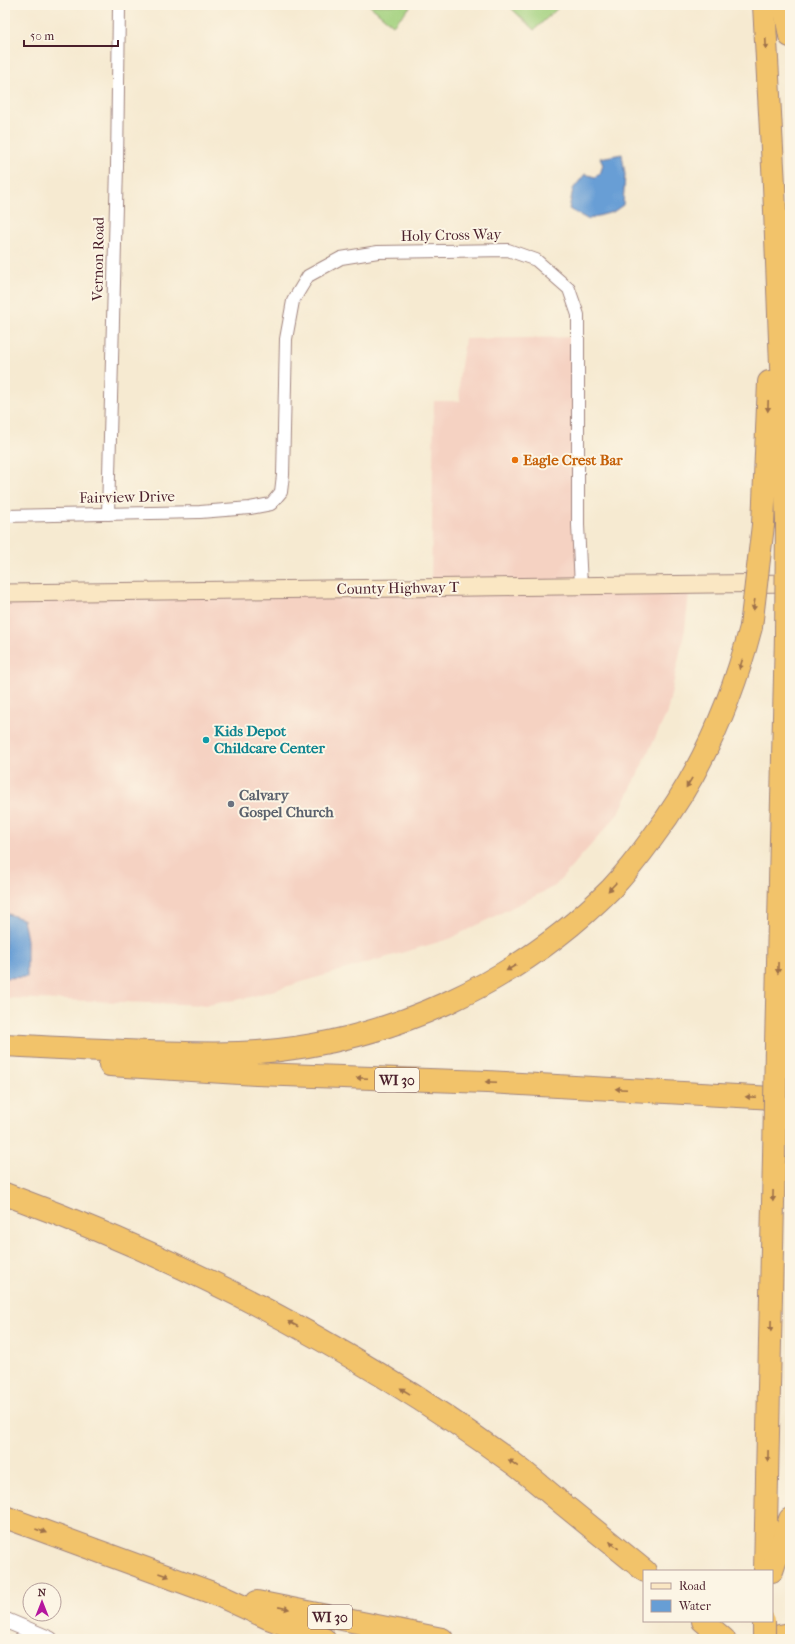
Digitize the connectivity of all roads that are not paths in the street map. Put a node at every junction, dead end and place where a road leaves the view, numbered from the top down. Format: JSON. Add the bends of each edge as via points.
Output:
{"nodes":[{"id":1,"x":119,"y":5,"type":"edge"},
{"id":2,"x":764,"y":5,"type":"edge"},
{"id":3,"x":784,"y":5,"type":"edge"},
{"id":4,"x":790,"y":36,"type":"edge"},
{"id":5,"x":774,"y":185,"type":"junction"},
{"id":6,"x":250,"y":508,"type":"joint"},
{"id":7,"x":108,"y":514,"type":"junction"},
{"id":8,"x":5,"y":516,"type":"edge"},
{"id":9,"x":790,"y":583,"type":"edge"},
{"id":10,"x":581,"y":586,"type":"junction"},
{"id":11,"x":5,"y":593,"type":"edge"},
{"id":12,"x":5,"y":1046,"type":"edge"},
{"id":13,"x":5,"y":1056,"type":"edge"},
{"id":14,"x":790,"y":1099,"type":"edge"},
{"id":15,"x":5,"y":1194,"type":"edge"},
{"id":16,"x":5,"y":1517,"type":"edge"},
{"id":17,"x":790,"y":1519,"type":"edge"},
{"id":18,"x":644,"y":1570,"type":"edge"},
{"id":19,"x":765,"y":1570,"type":"edge"},
{"id":20,"x":773,"y":1570,"type":"edge"},
{"id":21,"x":218,"y":1595,"type":"junction"},
{"id":22,"x":5,"y":1620,"type":"edge"},
{"id":23,"x":704,"y":1622,"type":"edge"},
{"id":24,"x":764,"y":1622,"type":"edge"},
{"id":25,"x":790,"y":1634,"type":"edge"},
{"id":26,"x":50,"y":1639,"type":"edge"},
{"id":27,"x":324,"y":1639,"type":"edge"},
{"id":28,"x":442,"y":1639,"type":"edge"},
{"id":29,"x":724,"y":1639,"type":"edge"},
{"id":30,"x":764,"y":1639,"type":"edge"}],
"edges":[{"from":1,"to":7,"type":"street","name":"Vernon Road"},
{"from":2,"to":5,"type":"highway","one_way":true},
{"from":3,"to":4,"type":"highway"},
{"from":5,"to":12,"type":"highway","one_way":true,"bridge":true,"via":[[763,525],[751,627],[735,682],[714,736],[691,780],[644,850],[612,888],[558,936],[521,962],[448,1004],[413,1018],[340,1040],[272,1050],[197,1054]]},
{"from":5,"to":19,"type":"highway","one_way":true,"bridge":true,"via":[[788,521]]},
{"from":6,"to":7,"type":"street","name":"Fairview Drive"},
{"from":6,"to":10,"type":"street","name":"Holy Cross Way","via":[[271,504],[281,492],[286,339],[293,301],[308,276],[341,258],[378,252],[508,250],[536,260],[569,289],[578,315],[578,525]]},
{"from":7,"to":8,"type":"street","name":"Fairview Drive"},
{"from":9,"to":10,"type":"main road","name":"County Highway T"},
{"from":10,"to":11,"type":"main road","name":"County Highway T"},
{"from":14,"to":13,"type":"highway","number":"WI 30","one_way":true,"via":[[487,1082],[256,1074],[87,1064]]},
{"from":18,"to":15,"type":"highway","one_way":true,"via":[[516,1465],[352,1358],[296,1326],[188,1272],[97,1231]]},
{"from":16,"to":21,"type":"highway","number":"WI 30","one_way":true},
{"from":17,"to":20,"type":"highway"},
{"from":21,"to":27,"type":"highway","via":[[268,1618]]},
{"from":21,"to":28,"type":"highway","number":"WI 30","one_way":true},
{"from":22,"to":26,"type":"street"},
{"from":23,"to":29,"type":"highway"},
{"from":24,"to":30,"type":"highway","bridge":true},
{"from":25,"to":30,"type":"highway"}]}
